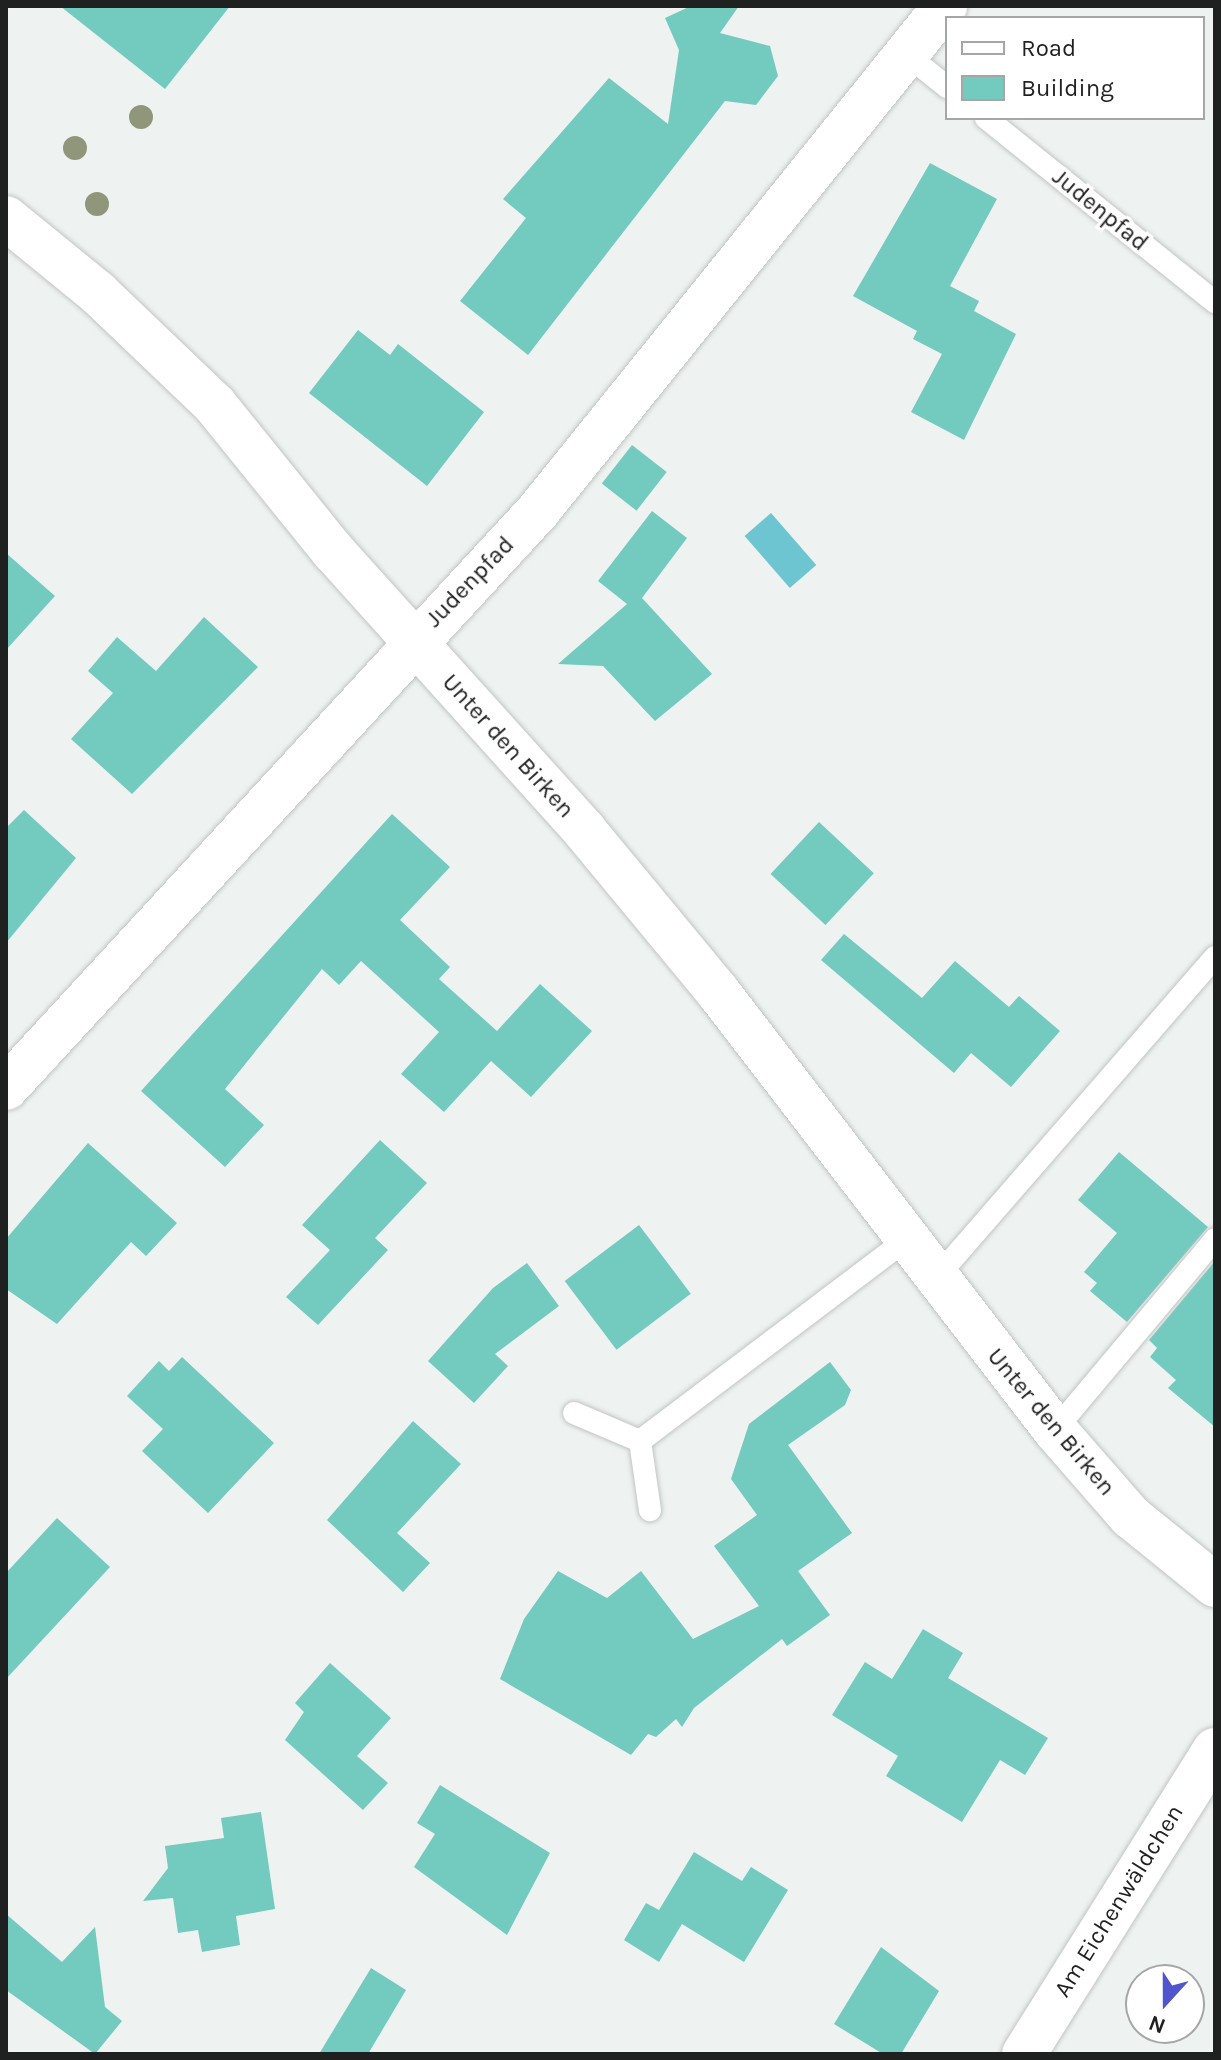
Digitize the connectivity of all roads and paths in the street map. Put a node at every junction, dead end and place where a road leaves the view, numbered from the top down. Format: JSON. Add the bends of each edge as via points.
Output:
{"nodes":[{"id":1,"x":945,"y":6,"type":"edge"},
{"id":2,"x":906,"y":54,"type":"junction"},
{"id":3,"x":945,"y":85,"type":"edge"},
{"id":4,"x":988,"y":120,"type":"edge"},
{"id":5,"x":6,"y":218,"type":"edge"},
{"id":6,"x":1215,"y":302,"type":"edge"},
{"id":7,"x":413,"y":642,"type":"junction"},
{"id":8,"x":1215,"y":957,"type":"edge"},
{"id":9,"x":6,"y":1088,"type":"edge"},
{"id":10,"x":1215,"y":1239,"type":"edge"},
{"id":11,"x":906,"y":1240,"type":"junction"},
{"id":12,"x":936,"y":1278,"type":"junction"},
{"id":13,"x":574,"y":1413,"type":"dead end"},
{"id":14,"x":1055,"y":1430,"type":"junction"},
{"id":15,"x":640,"y":1441,"type":"junction"},
{"id":16,"x":650,"y":1510,"type":"dead end"},
{"id":17,"x":1215,"y":1585,"type":"edge"},
{"id":18,"x":1215,"y":1750,"type":"edge"},
{"id":19,"x":1024,"y":2054,"type":"edge"}],
"edges":[{"from":1,"to":2,"type":"street","name":"Judenpfad"},
{"from":2,"to":3,"type":"lane"},
{"from":2,"to":7,"type":"street","name":"Judenpfad","via":[[538,511]]},
{"from":4,"to":6,"type":"lane","name":"Judenpfad"},
{"from":5,"to":7,"type":"street","name":"Unter den Birken","via":[[98,293],[215,405]]},
{"from":7,"to":9,"type":"street","name":"Judenpfad"},
{"from":7,"to":11,"type":"street","name":"Unter den Birken","via":[[604,853]]},
{"from":8,"to":12,"type":"lane"},
{"from":10,"to":14,"type":"lane"},
{"from":11,"to":12,"type":"street","name":"Unter den Birken"},
{"from":11,"to":15,"type":"lane"},
{"from":12,"to":14,"type":"street","name":"Unter den Birken"},
{"from":13,"to":15,"type":"lane"},
{"from":14,"to":17,"type":"street","name":"Unter den Birken","via":[[1131,1517]]},
{"from":15,"to":16,"type":"lane"},
{"from":18,"to":19,"type":"street","name":"Am Eichenwäldchen"}]}
